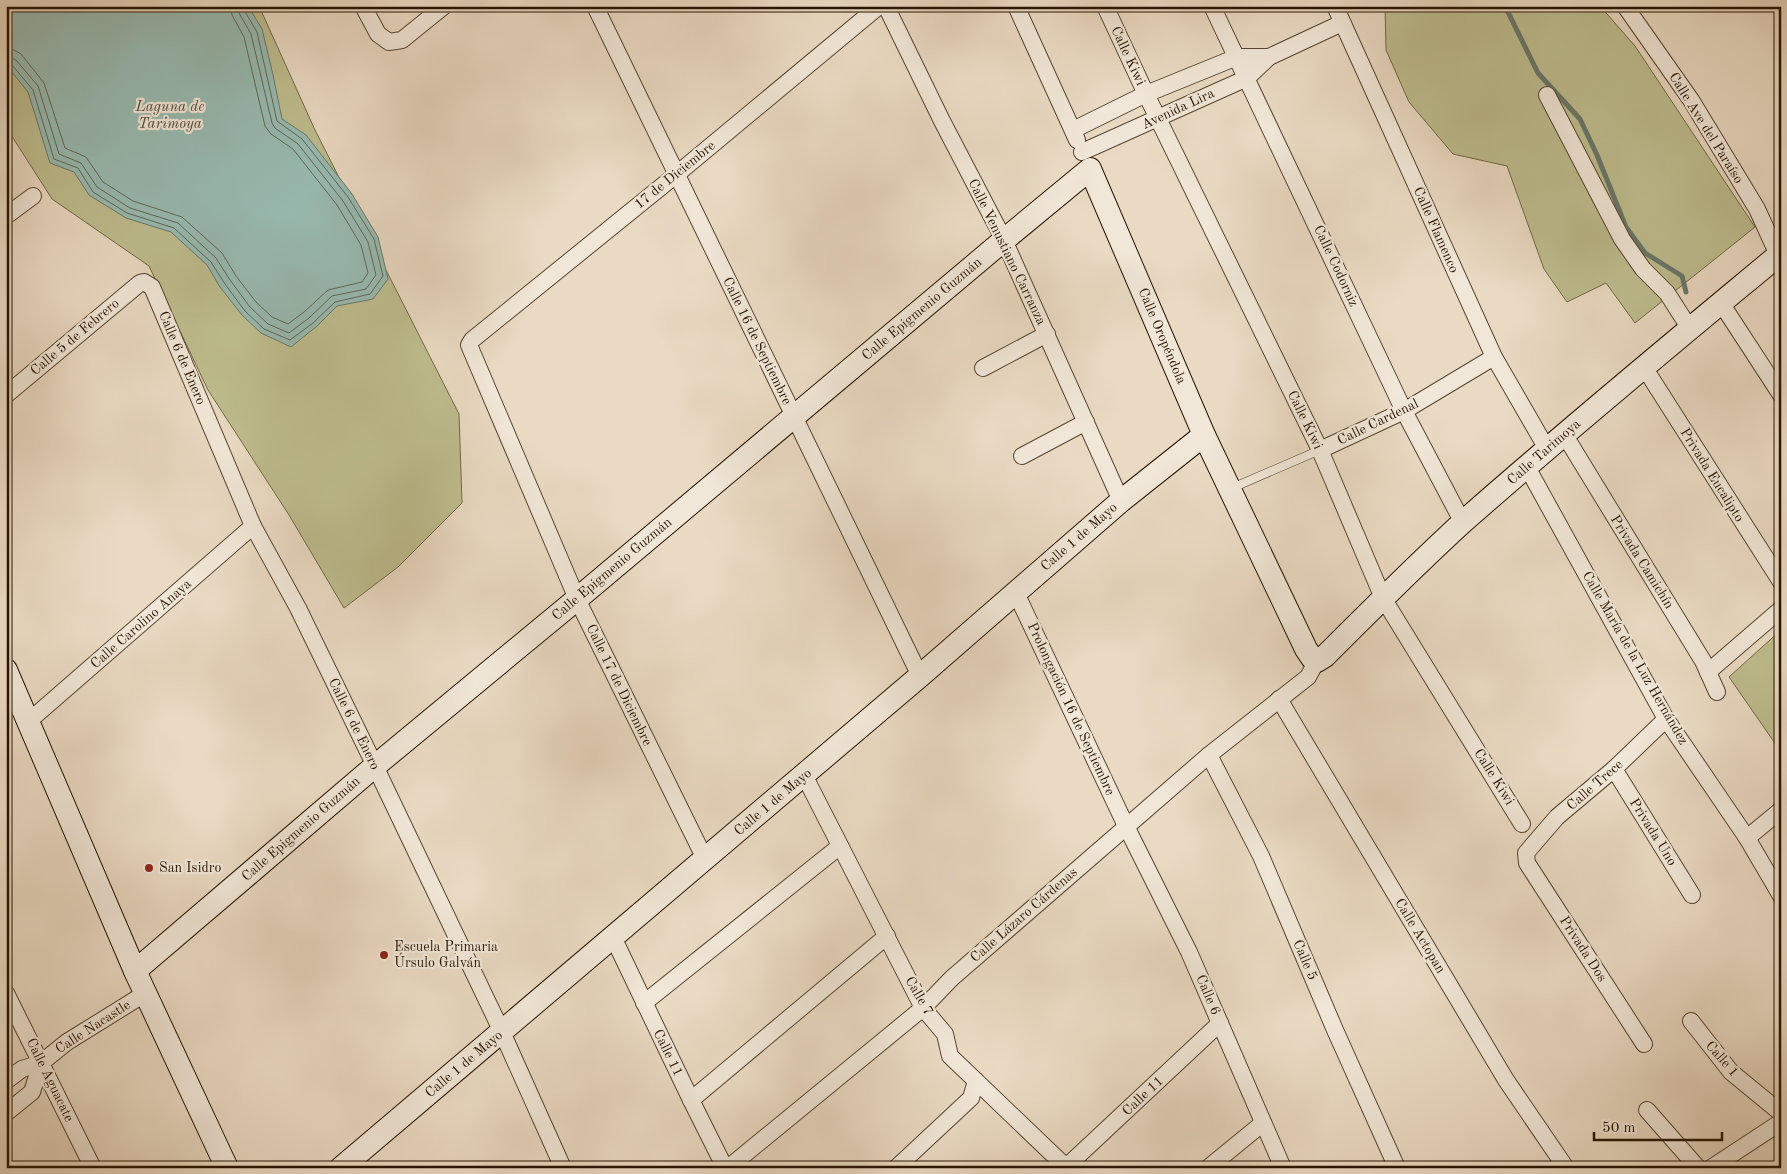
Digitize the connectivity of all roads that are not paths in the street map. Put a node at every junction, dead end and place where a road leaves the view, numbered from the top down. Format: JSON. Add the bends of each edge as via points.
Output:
{"nodes":[{"id":1,"x":364,"y":6,"type":"edge"},
{"id":2,"x":444,"y":6,"type":"edge"},
{"id":3,"x":595,"y":6,"type":"edge"},
{"id":4,"x":879,"y":6,"type":"edge"},
{"id":5,"x":886,"y":6,"type":"edge"},
{"id":6,"x":1016,"y":6,"type":"edge"},
{"id":7,"x":1105,"y":6,"type":"edge"},
{"id":8,"x":1212,"y":6,"type":"edge"},
{"id":9,"x":1335,"y":6,"type":"edge"},
{"id":10,"x":1625,"y":6,"type":"edge"},
{"id":11,"x":1342,"y":23,"type":"junction"},
{"id":12,"x":1236,"y":57,"type":"junction"},
{"id":13,"x":1269,"y":57,"type":"junction"},
{"id":14,"x":1247,"y":78,"type":"junction"},
{"id":15,"x":1146,"y":94,"type":"junction"},
{"id":16,"x":1547,"y":95,"type":"dead end"},
{"id":17,"x":1159,"y":119,"type":"junction"},
{"id":18,"x":1073,"y":130,"type":"junction"},
{"id":19,"x":1086,"y":161,"type":"junction"},
{"id":20,"x":677,"y":174,"type":"junction"},
{"id":21,"x":33,"y":196,"type":"dead end"},
{"id":22,"x":6,"y":216,"type":"edge"},
{"id":23,"x":1004,"y":240,"type":"junction"},
{"id":24,"x":1779,"y":254,"type":"edge"},
{"id":25,"x":144,"y":282,"type":"joint"},
{"id":26,"x":1721,"y":304,"type":"junction"},
{"id":27,"x":1690,"y":329,"type":"junction"},
{"id":28,"x":1047,"y":334,"type":"junction"},
{"id":29,"x":470,"y":343,"type":"joint"},
{"id":30,"x":1494,"y":357,"type":"junction"},
{"id":31,"x":1644,"y":367,"type":"junction"},
{"id":32,"x":983,"y":368,"type":"dead end"},
{"id":33,"x":6,"y":395,"type":"edge"},
{"id":34,"x":1781,"y":395,"type":"edge"},
{"id":35,"x":1404,"y":411,"type":"junction"},
{"id":36,"x":793,"y":417,"type":"junction"},
{"id":37,"x":1086,"y":422,"type":"junction"},
{"id":38,"x":1564,"y":434,"type":"junction"},
{"id":39,"x":1204,"y":435,"type":"junction"},
{"id":40,"x":1547,"y":449,"type":"junction"},
{"id":41,"x":1320,"y":450,"type":"junction"},
{"id":42,"x":1022,"y":456,"type":"dead end"},
{"id":43,"x":1527,"y":467,"type":"junction"},
{"id":44,"x":1230,"y":489,"type":"junction"},
{"id":45,"x":1121,"y":501,"type":"junction"},
{"id":46,"x":1463,"y":523,"type":"junction"},
{"id":47,"x":254,"y":526,"type":"junction"},
{"id":48,"x":1781,"y":582,"type":"edge"},
{"id":49,"x":1016,"y":593,"type":"junction"},
{"id":50,"x":1383,"y":598,"type":"junction"},
{"id":51,"x":577,"y":599,"type":"junction"},
{"id":52,"x":1781,"y":609,"type":"edge"},
{"id":53,"x":1315,"y":661,"type":"junction"},
{"id":54,"x":6,"y":670,"type":"edge"},
{"id":55,"x":1708,"y":672,"type":"junction"},
{"id":56,"x":920,"y":676,"type":"junction"},
{"id":57,"x":1717,"y":692,"type":"dead end"},
{"id":58,"x":1279,"y":699,"type":"junction"},
{"id":59,"x":1666,"y":718,"type":"junction"},
{"id":60,"x":29,"y":721,"type":"junction"},
{"id":61,"x":1209,"y":755,"type":"junction"},
{"id":62,"x":375,"y":766,"type":"junction"},
{"id":63,"x":1614,"y":769,"type":"junction"},
{"id":64,"x":804,"y":775,"type":"junction"},
{"id":65,"x":1781,"y":810,"type":"edge"},
{"id":66,"x":1522,"y":824,"type":"dead end"},
{"id":67,"x":1126,"y":826,"type":"junction"},
{"id":68,"x":1747,"y":838,"type":"junction"},
{"id":69,"x":840,"y":846,"type":"junction"},
{"id":70,"x":1526,"y":854,"type":"joint"},
{"id":71,"x":706,"y":859,"type":"junction"},
{"id":72,"x":1692,"y":895,"type":"dead end"},
{"id":73,"x":1781,"y":896,"type":"edge"},
{"id":74,"x":887,"y":936,"type":"junction"},
{"id":75,"x":613,"y":937,"type":"junction"},
{"id":76,"x":135,"y":971,"type":"junction"},
{"id":77,"x":952,"y":978,"type":"junction"},
{"id":78,"x":6,"y":993,"type":"edge"},
{"id":79,"x":146,"y":993,"type":"junction"},
{"id":80,"x":644,"y":1003,"type":"junction"},
{"id":81,"x":923,"y":1008,"type":"junction"},
{"id":82,"x":1691,"y":1021,"type":"dead end"},
{"id":83,"x":1220,"y":1023,"type":"junction"},
{"id":84,"x":502,"y":1032,"type":"junction"},
{"id":85,"x":945,"y":1034,"type":"junction"},
{"id":86,"x":1644,"y":1044,"type":"dead end"},
{"id":87,"x":41,"y":1063,"type":"junction"},
{"id":88,"x":976,"y":1081,"type":"junction"},
{"id":89,"x":6,"y":1082,"type":"edge"},
{"id":90,"x":691,"y":1100,"type":"junction"},
{"id":91,"x":1647,"y":1110,"type":"dead end"},
{"id":92,"x":6,"y":1113,"type":"edge"},
{"id":93,"x":1781,"y":1113,"type":"edge"},
{"id":94,"x":1781,"y":1122,"type":"edge"},
{"id":95,"x":1263,"y":1123,"type":"junction"},
{"id":96,"x":1066,"y":1167,"type":"edge"},
{"id":97,"x":93,"y":1168,"type":"edge"},
{"id":98,"x":227,"y":1168,"type":"edge"},
{"id":99,"x":341,"y":1168,"type":"edge"},
{"id":100,"x":563,"y":1168,"type":"edge"},
{"id":101,"x":727,"y":1168,"type":"edge"},
{"id":102,"x":896,"y":1168,"type":"edge"},
{"id":103,"x":1208,"y":1168,"type":"edge"},
{"id":104,"x":1283,"y":1168,"type":"edge"},
{"id":105,"x":1397,"y":1168,"type":"edge"},
{"id":106,"x":1566,"y":1168,"type":"edge"},
{"id":107,"x":1698,"y":1168,"type":"edge"},
{"id":108,"x":1711,"y":1168,"type":"edge"}],
"edges":[{"from":1,"to":2,"type":"street","via":[[378,34],[389,42],[402,40]]},
{"from":3,"to":20,"type":"street","name":"Calle 16 de Septiembre"},
{"from":4,"to":20,"type":"street","name":"17 de Diciembre"},
{"from":5,"to":23,"type":"street","name":"Calle Venustiano Carranza"},
{"from":6,"to":18,"type":"street","name":"Calle Oropéndola"},
{"from":7,"to":15,"type":"street","name":"Calle Kiwi"},
{"from":8,"to":12,"type":"street","name":"Calle Codorniz"},
{"from":9,"to":11,"type":"street","name":"Calle Flamenco"},
{"from":10,"to":24,"type":"street","name":"Calle Ave del Paraíso","via":[[1691,100],[1757,209]]},
{"from":11,"to":13,"type":"street","name":"Avenida Lira"},
{"from":11,"to":30,"type":"street","name":"Calle Flamenco"},
{"from":12,"to":13,"type":"street","name":"Avenida Lira"},
{"from":12,"to":14,"type":"street","name":"Calle Codorniz"},
{"from":12,"to":15,"type":"street","name":"Avenida Lira"},
{"from":13,"to":14,"type":"street","name":"Avenida Lira"},
{"from":14,"to":17,"type":"street","name":"Avenida Lira"},
{"from":14,"to":35,"type":"street","name":"Calle Codorniz"},
{"from":15,"to":17,"type":"street","name":"Calle Kiwi"},
{"from":15,"to":18,"type":"street","name":"Avenida Lira"},
{"from":16,"to":27,"type":"street","via":[[1622,239],[1667,293]]},
{"from":17,"to":19,"type":"street","name":"Avenida Lira"},
{"from":17,"to":41,"type":"street","name":"Calle Kiwi"},
{"from":18,"to":19,"type":"street","name":"Calle Oropéndola"},
{"from":19,"to":23,"type":"street","name":"Calle Epigmenio Guzmán"},
{"from":19,"to":39,"type":"street","name":"Calle Oropéndola"},
{"from":20,"to":29,"type":"street","name":"17 de Diciembre"},
{"from":20,"to":36,"type":"street","name":"Calle 16 de Septiembre"},
{"from":21,"to":22,"type":"street"},
{"from":23,"to":28,"type":"street","name":"Calle Venustiano Carranza"},
{"from":23,"to":36,"type":"street","name":"Calle Epigmenio Guzmán"},
{"from":24,"to":26,"type":"street","name":"Calle Tarimoya"},
{"from":25,"to":33,"type":"street","name":"Calle 5 de Febrero"},
{"from":25,"to":47,"type":"street","name":"Calle 6 de Enero","via":[[152,287]]},
{"from":26,"to":27,"type":"street","name":"Calle Tarimoya"},
{"from":26,"to":34,"type":"street"},
{"from":27,"to":31,"type":"street","name":"Calle Tarimoya"},
{"from":28,"to":32,"type":"street"},
{"from":28,"to":37,"type":"street","name":"Calle Venustiano Carranza"},
{"from":29,"to":51,"type":"street","name":"Calle 17 de Diciembre"},
{"from":30,"to":35,"type":"street","name":"Calle Cardenal"},
{"from":30,"to":40,"type":"street","name":"Calle Flamenco"},
{"from":31,"to":38,"type":"street","name":"Calle Tarimoya"},
{"from":31,"to":48,"type":"street","name":"Privada Eucalipto"},
{"from":35,"to":41,"type":"street","name":"Calle Cardenal"},
{"from":35,"to":46,"type":"street","name":"Calle Codorniz"},
{"from":36,"to":51,"type":"street","name":"Calle Epigmenio Guzmán"},
{"from":36,"to":56,"type":"street","name":"Calle 16 de Septiembre"},
{"from":37,"to":42,"type":"street"},
{"from":37,"to":45,"type":"street","name":"Calle Venustiano Carranza"},
{"from":38,"to":40,"type":"street","name":"Calle Tarimoya"},
{"from":38,"to":55,"type":"street","name":"Privada Camichín"},
{"from":39,"to":44,"type":"street","name":"Calle Oropéndola"},
{"from":39,"to":45,"type":"street","name":"Calle 1 de Mayo"},
{"from":40,"to":43,"type":"street","name":"Calle Tarimoya"},
{"from":41,"to":44,"type":"lane","name":"Calle Cardenal"},
{"from":41,"to":50,"type":"street","name":"Calle Kiwi"},
{"from":43,"to":46,"type":"street","name":"Calle Tarimoya"},
{"from":43,"to":59,"type":"street","name":"Calle María de la Luz Hernández"},
{"from":44,"to":53,"type":"street","name":"Calle Oropéndola","via":[[1306,649]]},
{"from":45,"to":49,"type":"street","name":"Calle 1 de Mayo"},
{"from":46,"to":50,"type":"street","name":"Calle Tarimoya"},
{"from":47,"to":60,"type":"street","name":"Calle Carolino Anaya"},
{"from":47,"to":62,"type":"street","name":"Calle 6 de Enero"},
{"from":49,"to":56,"type":"street","name":"Calle 1 de Mayo"},
{"from":49,"to":67,"type":"street","name":"Prolongación 16 de Septiembre"},
{"from":50,"to":53,"type":"street","name":"Calle Tarimoya","via":[[1325,656]]},
{"from":50,"to":66,"type":"street","name":"Calle Kiwi"},
{"from":51,"to":62,"type":"street","name":"Calle Epigmenio Guzmán"},
{"from":51,"to":71,"type":"street","name":"Calle 17 de Diciembre"},
{"from":52,"to":55,"type":"street"},
{"from":53,"to":58,"type":"street","name":"Calle Lázaro Cárdenas","via":[[1308,677]]},
{"from":54,"to":60,"type":"street"},
{"from":55,"to":57,"type":"street","name":"Privada Camichín"},
{"from":56,"to":64,"type":"street","name":"Calle 1 de Mayo"},
{"from":58,"to":61,"type":"street","name":"Calle Lázaro Cárdenas"},
{"from":58,"to":106,"type":"street","name":"Calle Actopan","via":[[1506,1080]]},
{"from":59,"to":63,"type":"street","name":"Calle Trece"},
{"from":59,"to":68,"type":"street","name":"Calle María de la Luz Hernández"},
{"from":60,"to":76,"type":"street"},
{"from":61,"to":67,"type":"street","name":"Calle Lázaro Cárdenas"},
{"from":61,"to":105,"type":"street","name":"Calle 5","via":[[1260,856]]},
{"from":62,"to":76,"type":"street","name":"Calle Epigmenio Guzmán"},
{"from":62,"to":84,"type":"street","name":"Calle 6 de Enero"},
{"from":63,"to":70,"type":"street","name":"Calle Trece","via":[[1557,817]]},
{"from":63,"to":72,"type":"street","name":"Privada Uno"},
{"from":64,"to":69,"type":"street","name":"Calle 7"},
{"from":64,"to":71,"type":"street","name":"Calle 1 de Mayo"},
{"from":65,"to":68,"type":"street"},
{"from":67,"to":77,"type":"street","name":"Calle Lázaro Cárdenas"},
{"from":67,"to":83,"type":"street","name":"Calle 6","via":[[1190,952]]},
{"from":68,"to":73,"type":"street","name":"Calle María de la Luz Hernández"},
{"from":69,"to":74,"type":"street","name":"Calle 7"},
{"from":69,"to":80,"type":"street"},
{"from":70,"to":86,"type":"street","name":"Privada Dos","via":[[1527,863]]},
{"from":71,"to":75,"type":"street","name":"Calle 1 de Mayo"},
{"from":74,"to":81,"type":"street","name":"Calle 7"},
{"from":74,"to":90,"type":"street"},
{"from":75,"to":80,"type":"street","name":"Calle 11"},
{"from":75,"to":84,"type":"street","name":"Calle 1 de Mayo"},
{"from":76,"to":79,"type":"street"},
{"from":77,"to":81,"type":"street","name":"Calle Lázaro Cárdenas"},
{"from":77,"to":85,"type":"street","via":[[940,1012]]},
{"from":78,"to":87,"type":"street","name":"Calle Aguacate"},
{"from":79,"to":87,"type":"street","name":"Calle Nacastle","via":[[67,1042]]},
{"from":79,"to":98,"type":"street"},
{"from":80,"to":90,"type":"street","name":"Calle 11"},
{"from":81,"to":85,"type":"street","name":"Calle 7"},
{"from":81,"to":101,"type":"street","name":"Calle Lázaro Cárdenas"},
{"from":82,"to":93,"type":"street","name":"Calle 1","via":[[1731,1072]]},
{"from":83,"to":95,"type":"street","name":"Calle 6"},
{"from":83,"to":96,"type":"street","name":"Calle 11"},
{"from":84,"to":99,"type":"street","name":"Calle 1 de Mayo"},
{"from":84,"to":100,"type":"street","name":"Calle 6 de Enero"},
{"from":85,"to":88,"type":"street","name":"Calle 7","via":[[950,1056]]},
{"from":87,"to":89,"type":"street","name":"Calle Nacastle","via":[[22,1070]]},
{"from":87,"to":92,"type":"street","name":"Calle Nacastle","via":[[32,1092]]},
{"from":87,"to":97,"type":"street","name":"Calle Aguacate"},
{"from":88,"to":96,"type":"street","name":"Calle 7"},
{"from":88,"to":102,"type":"street","via":[[971,1098]]},
{"from":90,"to":101,"type":"street","name":"Calle 11"},
{"from":91,"to":107,"type":"street"},
{"from":94,"to":108,"type":"street"},
{"from":95,"to":103,"type":"street"},
{"from":95,"to":104,"type":"street","name":"Calle 6"}]}
